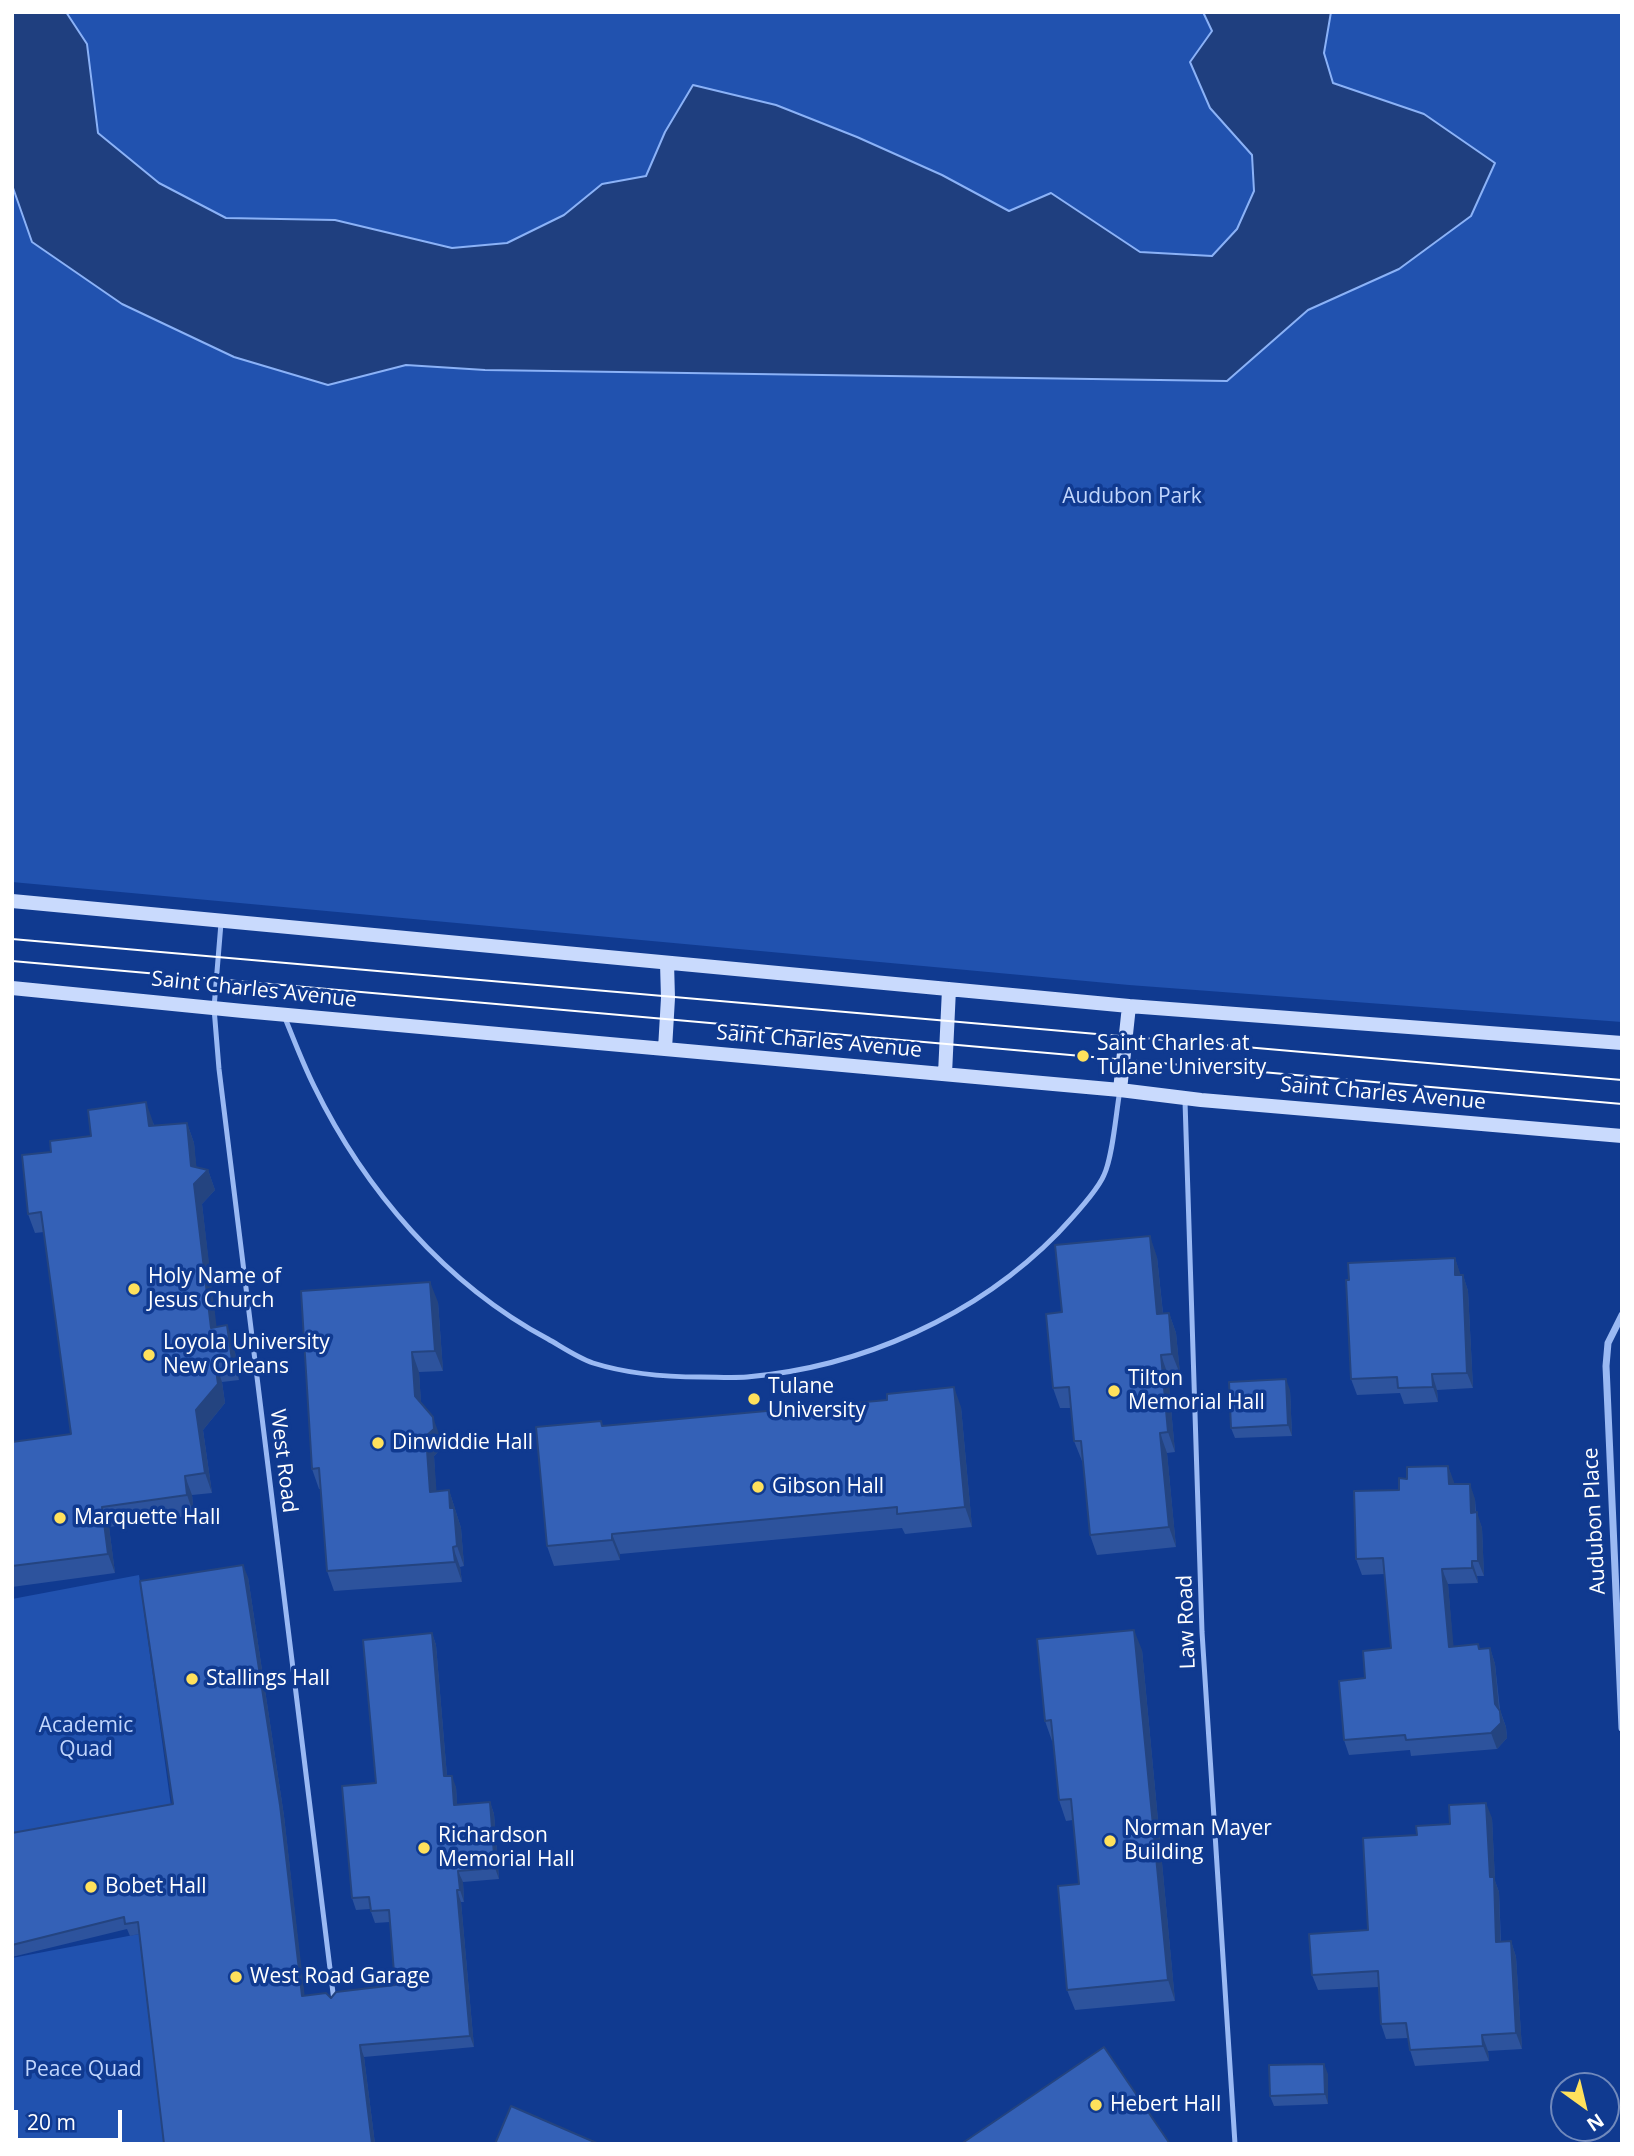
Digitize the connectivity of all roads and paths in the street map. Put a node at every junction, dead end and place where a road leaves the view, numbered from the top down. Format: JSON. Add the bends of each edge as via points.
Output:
{"nodes":[{"id":1,"x":12,"y":901,"type":"edge"},
{"id":2,"x":221,"y":921,"type":"junction"},
{"id":3,"x":667,"y":963,"type":"junction"},
{"id":4,"x":12,"y":988,"type":"edge"},
{"id":5,"x":949,"y":989,"type":"junction"},
{"id":6,"x":1129,"y":1006,"type":"junction"},
{"id":7,"x":214,"y":1008,"type":"junction"},
{"id":8,"x":284,"y":1015,"type":"junction"},
{"id":9,"x":1622,"y":1043,"type":"edge"},
{"id":10,"x":665,"y":1049,"type":"junction"},
{"id":11,"x":945,"y":1074,"type":"junction"},
{"id":12,"x":1120,"y":1090,"type":"junction"},
{"id":13,"x":1185,"y":1098,"type":"junction"},
{"id":14,"x":1622,"y":1136,"type":"edge"},
{"id":15,"x":1622,"y":1315,"type":"edge"},
{"id":16,"x":1622,"y":1728,"type":"edge"},
{"id":17,"x":335,"y":2004,"type":"edge"},
{"id":18,"x":1235,"y":2144,"type":"edge"}],
"edges":[{"from":1,"to":2,"type":"main road"},
{"from":2,"to":3,"type":"main road"},
{"from":2,"to":7,"type":"lane","name":"West Road"},
{"from":3,"to":5,"type":"main road"},
{"from":3,"to":10,"type":"main road"},
{"from":4,"to":7,"type":"main road","name":"Saint Charles Avenue"},
{"from":5,"to":6,"type":"main road"},
{"from":5,"to":11,"type":"main road"},
{"from":6,"to":9,"type":"main road"},
{"from":6,"to":12,"type":"main road"},
{"from":7,"to":8,"type":"main road","name":"Saint Charles Avenue"},
{"from":7,"to":17,"type":"lane","name":"West Road"},
{"from":8,"to":10,"type":"main road","name":"Saint Charles Avenue"},
{"from":8,"to":12,"type":"lane","via":[[314,1087],[352,1155],[400,1217],[454,1273],[515,1322],[592,1363],[663,1377],[747,1377],[829,1363],[954,1314],[1038,1254],[1104,1175]]},
{"from":10,"to":11,"type":"main road","name":"Saint Charles Avenue"},
{"from":11,"to":12,"type":"main road","name":"Saint Charles Avenue"},
{"from":12,"to":13,"type":"main road","name":"Saint Charles Avenue"},
{"from":13,"to":14,"type":"main road","name":"Saint Charles Avenue"},
{"from":13,"to":18,"type":"lane","name":"Law Road","via":[[1202,1632]]},
{"from":15,"to":16,"type":"street","name":"Audubon Place","via":[[1608,1343],[1606,1366]]}]}
